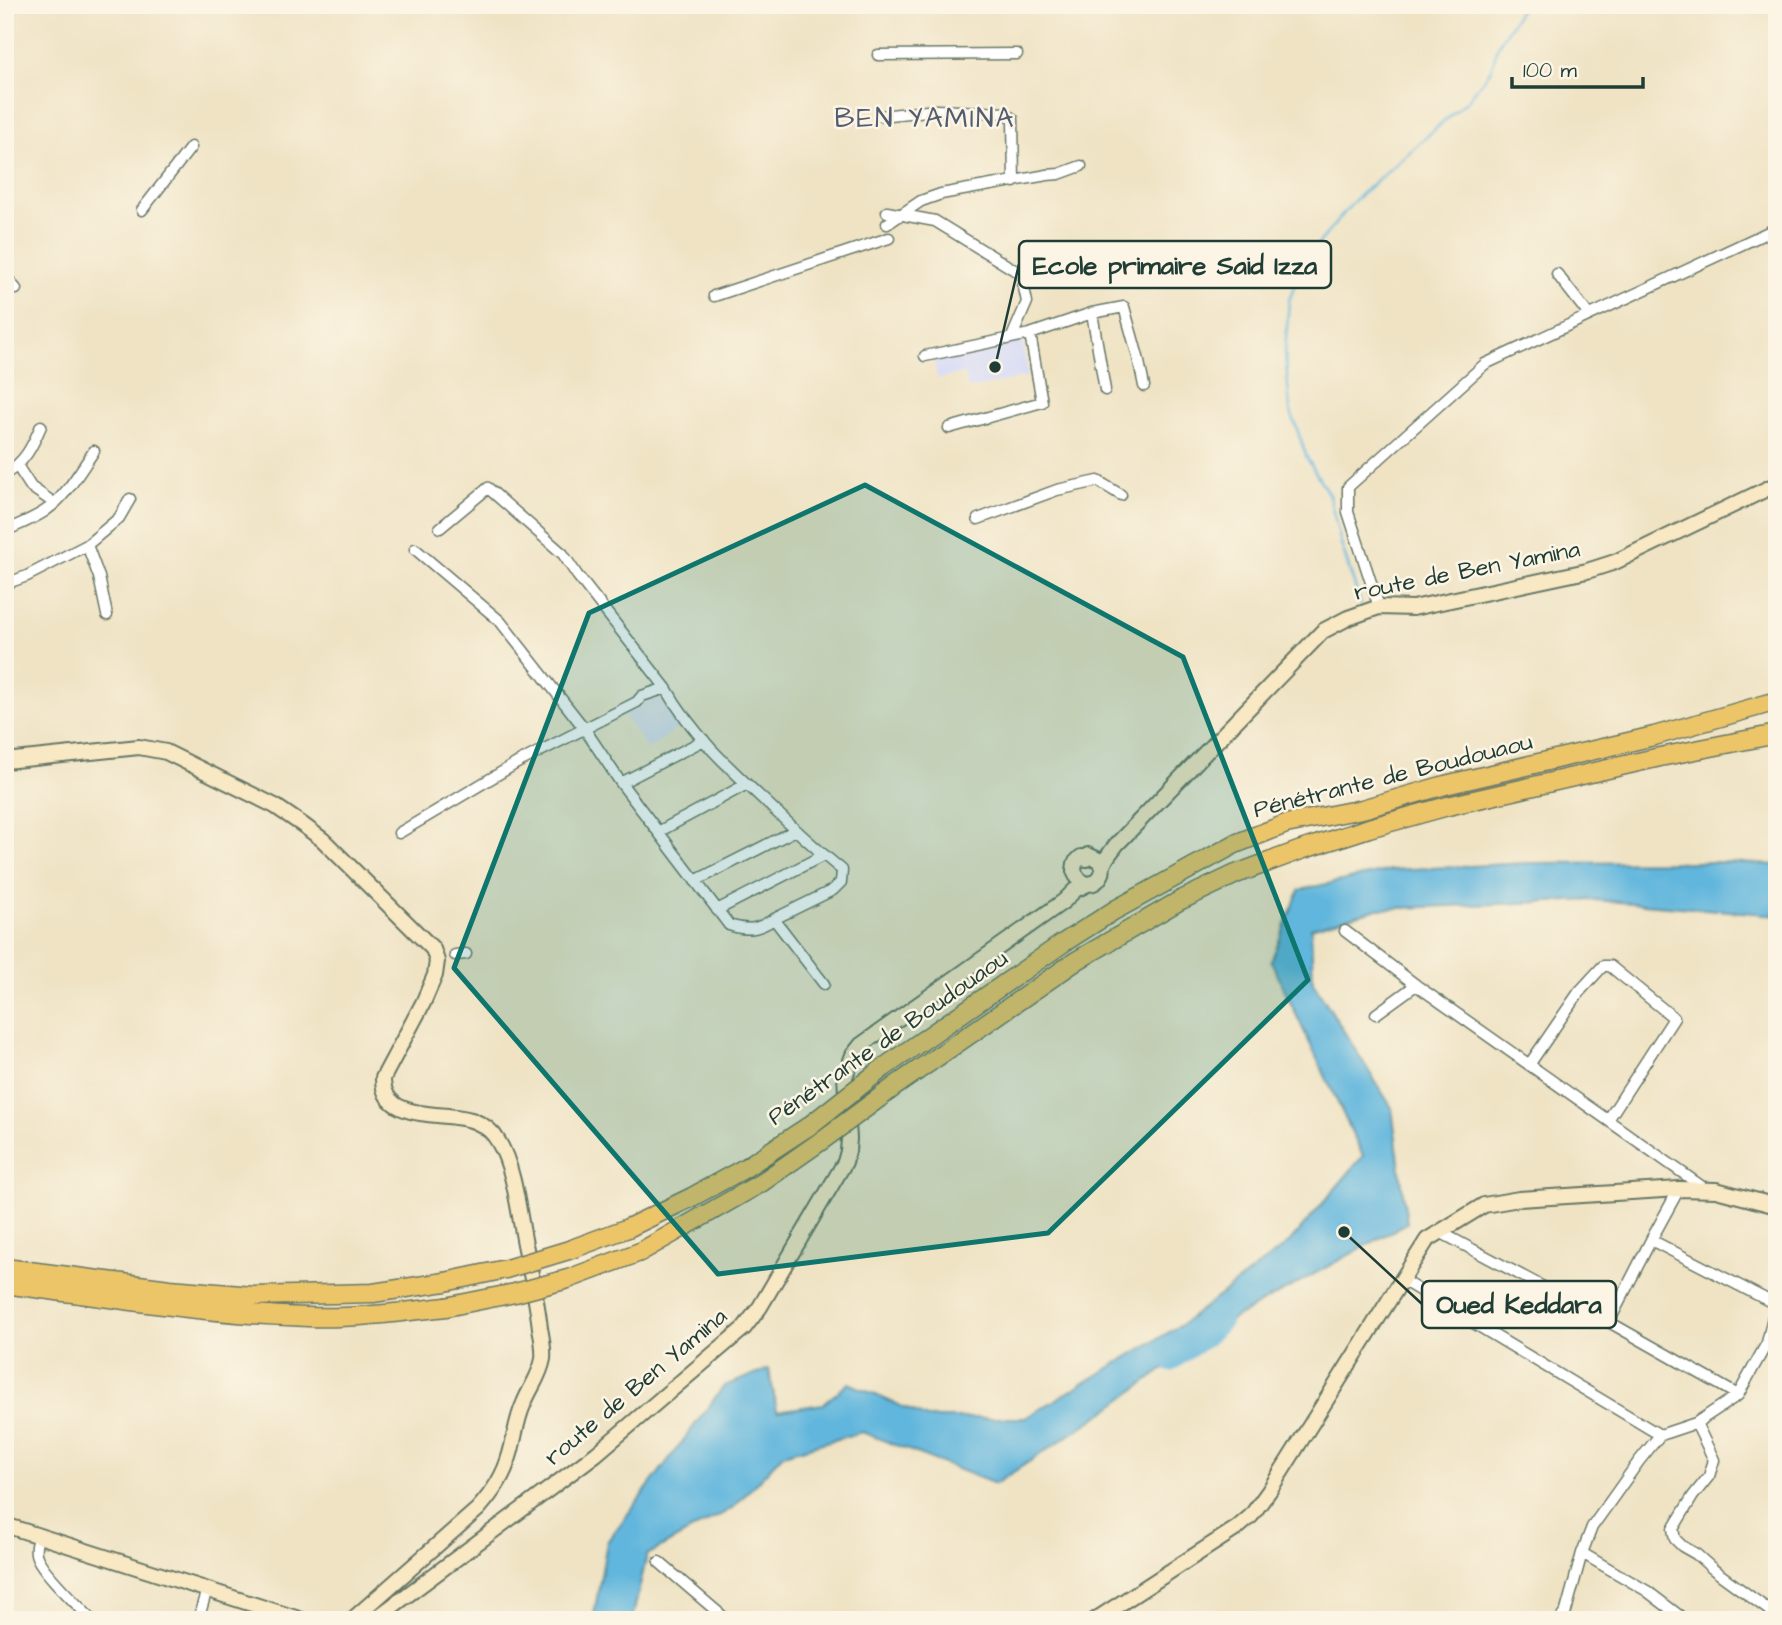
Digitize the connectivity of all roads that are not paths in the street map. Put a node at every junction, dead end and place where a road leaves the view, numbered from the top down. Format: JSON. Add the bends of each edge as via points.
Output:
{"nodes":[{"id":1,"x":1017,"y":54,"type":"dead end"},
{"id":2,"x":878,"y":55,"type":"dead end"},
{"id":3,"x":881,"y":116,"type":"dead end"},
{"id":4,"x":191,"y":147,"type":"dead end"},
{"id":5,"x":1081,"y":166,"type":"dead end"},
{"id":6,"x":1014,"y":182,"type":"junction"},
{"id":7,"x":142,"y":210,"type":"dead end"},
{"id":8,"x":887,"y":212,"type":"dead end"},
{"id":9,"x":902,"y":215,"type":"junction"},
{"id":10,"x":887,"y":224,"type":"dead end"},
{"id":11,"x":1777,"y":228,"type":"edge"},
{"id":12,"x":889,"y":238,"type":"dead end"},
{"id":13,"x":1557,"y":274,"type":"dead end"},
{"id":14,"x":5,"y":276,"type":"edge"},
{"id":15,"x":16,"y":289,"type":"dead end"},
{"id":16,"x":714,"y":296,"type":"dead end"},
{"id":17,"x":1092,"y":313,"type":"junction"},
{"id":18,"x":1589,"y":315,"type":"junction"},
{"id":19,"x":1030,"y":334,"type":"junction"},
{"id":20,"x":1012,"y":337,"type":"junction"},
{"id":21,"x":925,"y":356,"type":"dead end"},
{"id":22,"x":1144,"y":386,"type":"dead end"},
{"id":23,"x":1105,"y":390,"type":"dead end"},
{"id":24,"x":41,"y":426,"type":"dead end"},
{"id":25,"x":949,"y":428,"type":"dead end"},
{"id":26,"x":94,"y":451,"type":"dead end"},
{"id":27,"x":18,"y":467,"type":"junction"},
{"id":28,"x":5,"y":474,"type":"edge"},
{"id":29,"x":1777,"y":484,"type":"edge"},
{"id":30,"x":1121,"y":495,"type":"dead end"},
{"id":31,"x":130,"y":499,"type":"dead end"},
{"id":32,"x":54,"y":503,"type":"junction"},
{"id":33,"x":978,"y":519,"type":"dead end"},
{"id":34,"x":440,"y":528,"type":"dead end"},
{"id":35,"x":5,"y":531,"type":"edge"},
{"id":36,"x":87,"y":545,"type":"junction"},
{"id":37,"x":415,"y":549,"type":"dead end"},
{"id":38,"x":5,"y":584,"type":"edge"},
{"id":39,"x":1379,"y":607,"type":"junction"},
{"id":40,"x":107,"y":615,"type":"dead end"},
{"id":41,"x":666,"y":688,"type":"junction"},
{"id":42,"x":1777,"y":701,"type":"edge"},
{"id":43,"x":584,"y":728,"type":"junction"},
{"id":44,"x":1777,"y":734,"type":"edge"},
{"id":45,"x":704,"y":740,"type":"junction"},
{"id":46,"x":5,"y":761,"type":"edge"},
{"id":47,"x":621,"y":783,"type":"junction"},
{"id":48,"x":747,"y":784,"type":"junction"},
{"id":49,"x":796,"y":830,"type":"junction"},
{"id":50,"x":658,"y":832,"type":"junction"},
{"id":51,"x":399,"y":833,"type":"dead end"},
{"id":52,"x":824,"y":856,"type":"junction"},
{"id":53,"x":1097,"y":861,"type":"junction"},
{"id":54,"x":1075,"y":875,"type":"junction"},
{"id":55,"x":695,"y":881,"type":"junction"},
{"id":56,"x":1088,"y":884,"type":"junction"},
{"id":57,"x":1064,"y":901,"type":"junction"},
{"id":58,"x":717,"y":910,"type":"junction"},
{"id":59,"x":774,"y":919,"type":"junction"},
{"id":60,"x":1345,"y":931,"type":"dead end"},
{"id":61,"x":466,"y":954,"type":"dead end"},
{"id":62,"x":455,"y":955,"type":"dead end"},
{"id":63,"x":824,"y":984,"type":"dead end"},
{"id":64,"x":1416,"y":985,"type":"junction"},
{"id":65,"x":1376,"y":1014,"type":"dead end"},
{"id":66,"x":1529,"y":1065,"type":"junction"},
{"id":67,"x":1608,"y":1121,"type":"junction"},
{"id":68,"x":1679,"y":1189,"type":"junction"},
{"id":69,"x":1706,"y":1190,"type":"junction"},
{"id":70,"x":1777,"y":1206,"type":"edge"},
{"id":71,"x":1438,"y":1231,"type":"junction"},
{"id":72,"x":1651,"y":1240,"type":"junction"},
{"id":73,"x":5,"y":1268,"type":"edge"},
{"id":74,"x":1402,"y":1280,"type":"junction"},
{"id":75,"x":5,"y":1284,"type":"edge"},
{"id":76,"x":71,"y":1284,"type":"junction"},
{"id":77,"x":1776,"y":1303,"type":"edge"},
{"id":78,"x":1609,"y":1322,"type":"junction"},
{"id":79,"x":1738,"y":1395,"type":"junction"},
{"id":80,"x":1696,"y":1423,"type":"junction"},
{"id":81,"x":1660,"y":1435,"type":"junction"},
{"id":82,"x":5,"y":1525,"type":"edge"},
{"id":83,"x":39,"y":1536,"type":"junction"},
{"id":84,"x":1582,"y":1553,"type":"junction"},
{"id":85,"x":659,"y":1562,"type":"dead end"},
{"id":86,"x":207,"y":1589,"type":"junction"},
{"id":87,"x":1777,"y":1616,"type":"edge"},
{"id":88,"x":92,"y":1620,"type":"edge"},
{"id":89,"x":198,"y":1620,"type":"edge"},
{"id":90,"x":302,"y":1620,"type":"edge"},
{"id":91,"x":352,"y":1620,"type":"edge"},
{"id":92,"x":374,"y":1620,"type":"edge"},
{"id":93,"x":727,"y":1620,"type":"edge"},
{"id":94,"x":1095,"y":1620,"type":"edge"},
{"id":95,"x":1560,"y":1620,"type":"edge"},
{"id":96,"x":1685,"y":1620,"type":"edge"}],
"edges":[{"from":1,"to":2,"type":"street"},
{"from":3,"to":6,"type":"street","via":[[936,110],[1005,113],[1013,119]]},
{"from":4,"to":7,"type":"street"},
{"from":5,"to":6,"type":"street"},
{"from":6,"to":9,"type":"street","via":[[941,194]]},
{"from":8,"to":9,"type":"street"},
{"from":9,"to":10,"type":"street"},
{"from":9,"to":20,"type":"street","via":[[934,221],[1021,274],[1027,302]]},
{"from":11,"to":18,"type":"street"},
{"from":12,"to":16,"type":"street"},
{"from":13,"to":18,"type":"street"},
{"from":14,"to":15,"type":"street"},
{"from":17,"to":19,"type":"street"},
{"from":17,"to":22,"type":"street","via":[[1124,307]]},
{"from":17,"to":23,"type":"street"},
{"from":18,"to":39,"type":"street","via":[[1485,364],[1348,487],[1348,512]]},
{"from":19,"to":20,"type":"street"},
{"from":19,"to":25,"type":"street","via":[[1042,402]]},
{"from":20,"to":21,"type":"street"},
{"from":24,"to":27,"type":"street"},
{"from":26,"to":32,"type":"street"},
{"from":27,"to":28,"type":"street"},
{"from":27,"to":32,"type":"street","via":[[31,487]]},
{"from":29,"to":39,"type":"street","name":"route de Ben Yamina","via":[[1587,571],[1413,608]]},
{"from":30,"to":33,"type":"street","via":[[1098,481],[1057,490]]},
{"from":31,"to":36,"type":"street","via":[[119,518]]},
{"from":32,"to":35,"type":"street"},
{"from":34,"to":41,"type":"street","via":[[488,488],[562,554]]},
{"from":36,"to":38,"type":"street"},
{"from":36,"to":40,"type":"street"},
{"from":37,"to":43,"type":"street","via":[[500,621]]},
{"from":39,"to":53,"type":"street","name":"route de Ben Yamina","via":[[1323,631]]},
{"from":41,"to":43,"type":"street"},
{"from":41,"to":45,"type":"street"},
{"from":42,"to":76,"type":"highway","name":"Pénétrante de Boudouaou","bridge":true,"via":[[1654,736],[1286,824],[1235,844],[1063,943],[746,1168],[628,1228],[569,1250],[506,1269],[373,1293],[253,1296]]},
{"from":43,"to":47,"type":"street"},
{"from":43,"to":51,"type":"street"},
{"from":44,"to":76,"type":"highway","name":"Pénétrante de Boudouaou","bridge":true,"via":[[1448,806],[1236,874],[1179,901],[1076,961],[761,1183],[640,1252],[568,1279],[446,1307],[311,1318],[169,1307]]},
{"from":45,"to":47,"type":"street"},
{"from":45,"to":48,"type":"street"},
{"from":46,"to":91,"type":"street","via":[[139,747],[166,751],[275,806],[323,840],[436,955],[435,975],[383,1078],[384,1089],[390,1100],[414,1112],[476,1121],[499,1142],[510,1169],[543,1357],[516,1422],[504,1474],[493,1493]]},
{"from":47,"to":50,"type":"street"},
{"from":48,"to":49,"type":"street"},
{"from":48,"to":50,"type":"street"},
{"from":49,"to":52,"type":"street"},
{"from":49,"to":55,"type":"street"},
{"from":50,"to":55,"type":"street"},
{"from":52,"to":58,"type":"street"},
{"from":52,"to":59,"type":"street","via":[[842,870],[841,882]]},
{"from":53,"to":54,"type":"street","via":[[1088,855],[1077,859]]},
{"from":53,"to":56,"type":"street","via":[[1102,875]]},
{"from":54,"to":56,"type":"street"},
{"from":54,"to":57,"type":"street"},
{"from":55,"to":58,"type":"street"},
{"from":56,"to":57,"type":"street","name":"route de Ben Yamina"},
{"from":57,"to":92,"type":"street","name":"route de Ben Yamina","via":[[860,1045],[845,1077],[849,1139],[845,1162],[744,1328],[596,1454]]},
{"from":58,"to":59,"type":"street","via":[[729,925],[745,930]]},
{"from":59,"to":63,"type":"street"},
{"from":60,"to":64,"type":"street"},
{"from":61,"to":62,"type":"street"},
{"from":64,"to":65,"type":"street"},
{"from":64,"to":66,"type":"street"},
{"from":66,"to":67,"type":"street"},
{"from":66,"to":67,"type":"street","via":[[1579,992],[1603,966],[1610,966],[1674,1017]]},
{"from":67,"to":69,"type":"street"},
{"from":68,"to":69,"type":"street"},
{"from":68,"to":71,"type":"street","via":[[1484,1205]]},
{"from":68,"to":72,"type":"street"},
{"from":69,"to":70,"type":"street"},
{"from":71,"to":74,"type":"street","via":[[1427,1240]]},
{"from":71,"to":78,"type":"street"},
{"from":72,"to":77,"type":"street"},
{"from":72,"to":78,"type":"street"},
{"from":73,"to":76,"type":"highway","name":"Pénétrante de Boudouaou"},
{"from":74,"to":81,"type":"street"},
{"from":74,"to":94,"type":"street","via":[[1251,1516]]},
{"from":75,"to":76,"type":"highway","name":"Pénétrante de Boudouaou"},
{"from":77,"to":79,"type":"street","via":[[1767,1343]]},
{"from":78,"to":79,"type":"street"},
{"from":79,"to":80,"type":"street"},
{"from":80,"to":81,"type":"street"},
{"from":80,"to":87,"type":"street","via":[[1714,1460],[1710,1476],[1673,1529],[1675,1539]]},
{"from":81,"to":84,"type":"street","via":[[1592,1527]]},
{"from":82,"to":83,"type":"street"},
{"from":83,"to":86,"type":"street"},
{"from":83,"to":88,"type":"street","via":[[36,1556]]},
{"from":84,"to":95,"type":"street"},
{"from":84,"to":96,"type":"street","via":[[1647,1591]]},
{"from":85,"to":93,"type":"street"},
{"from":86,"to":89,"type":"street"},
{"from":86,"to":90,"type":"street"}]}
